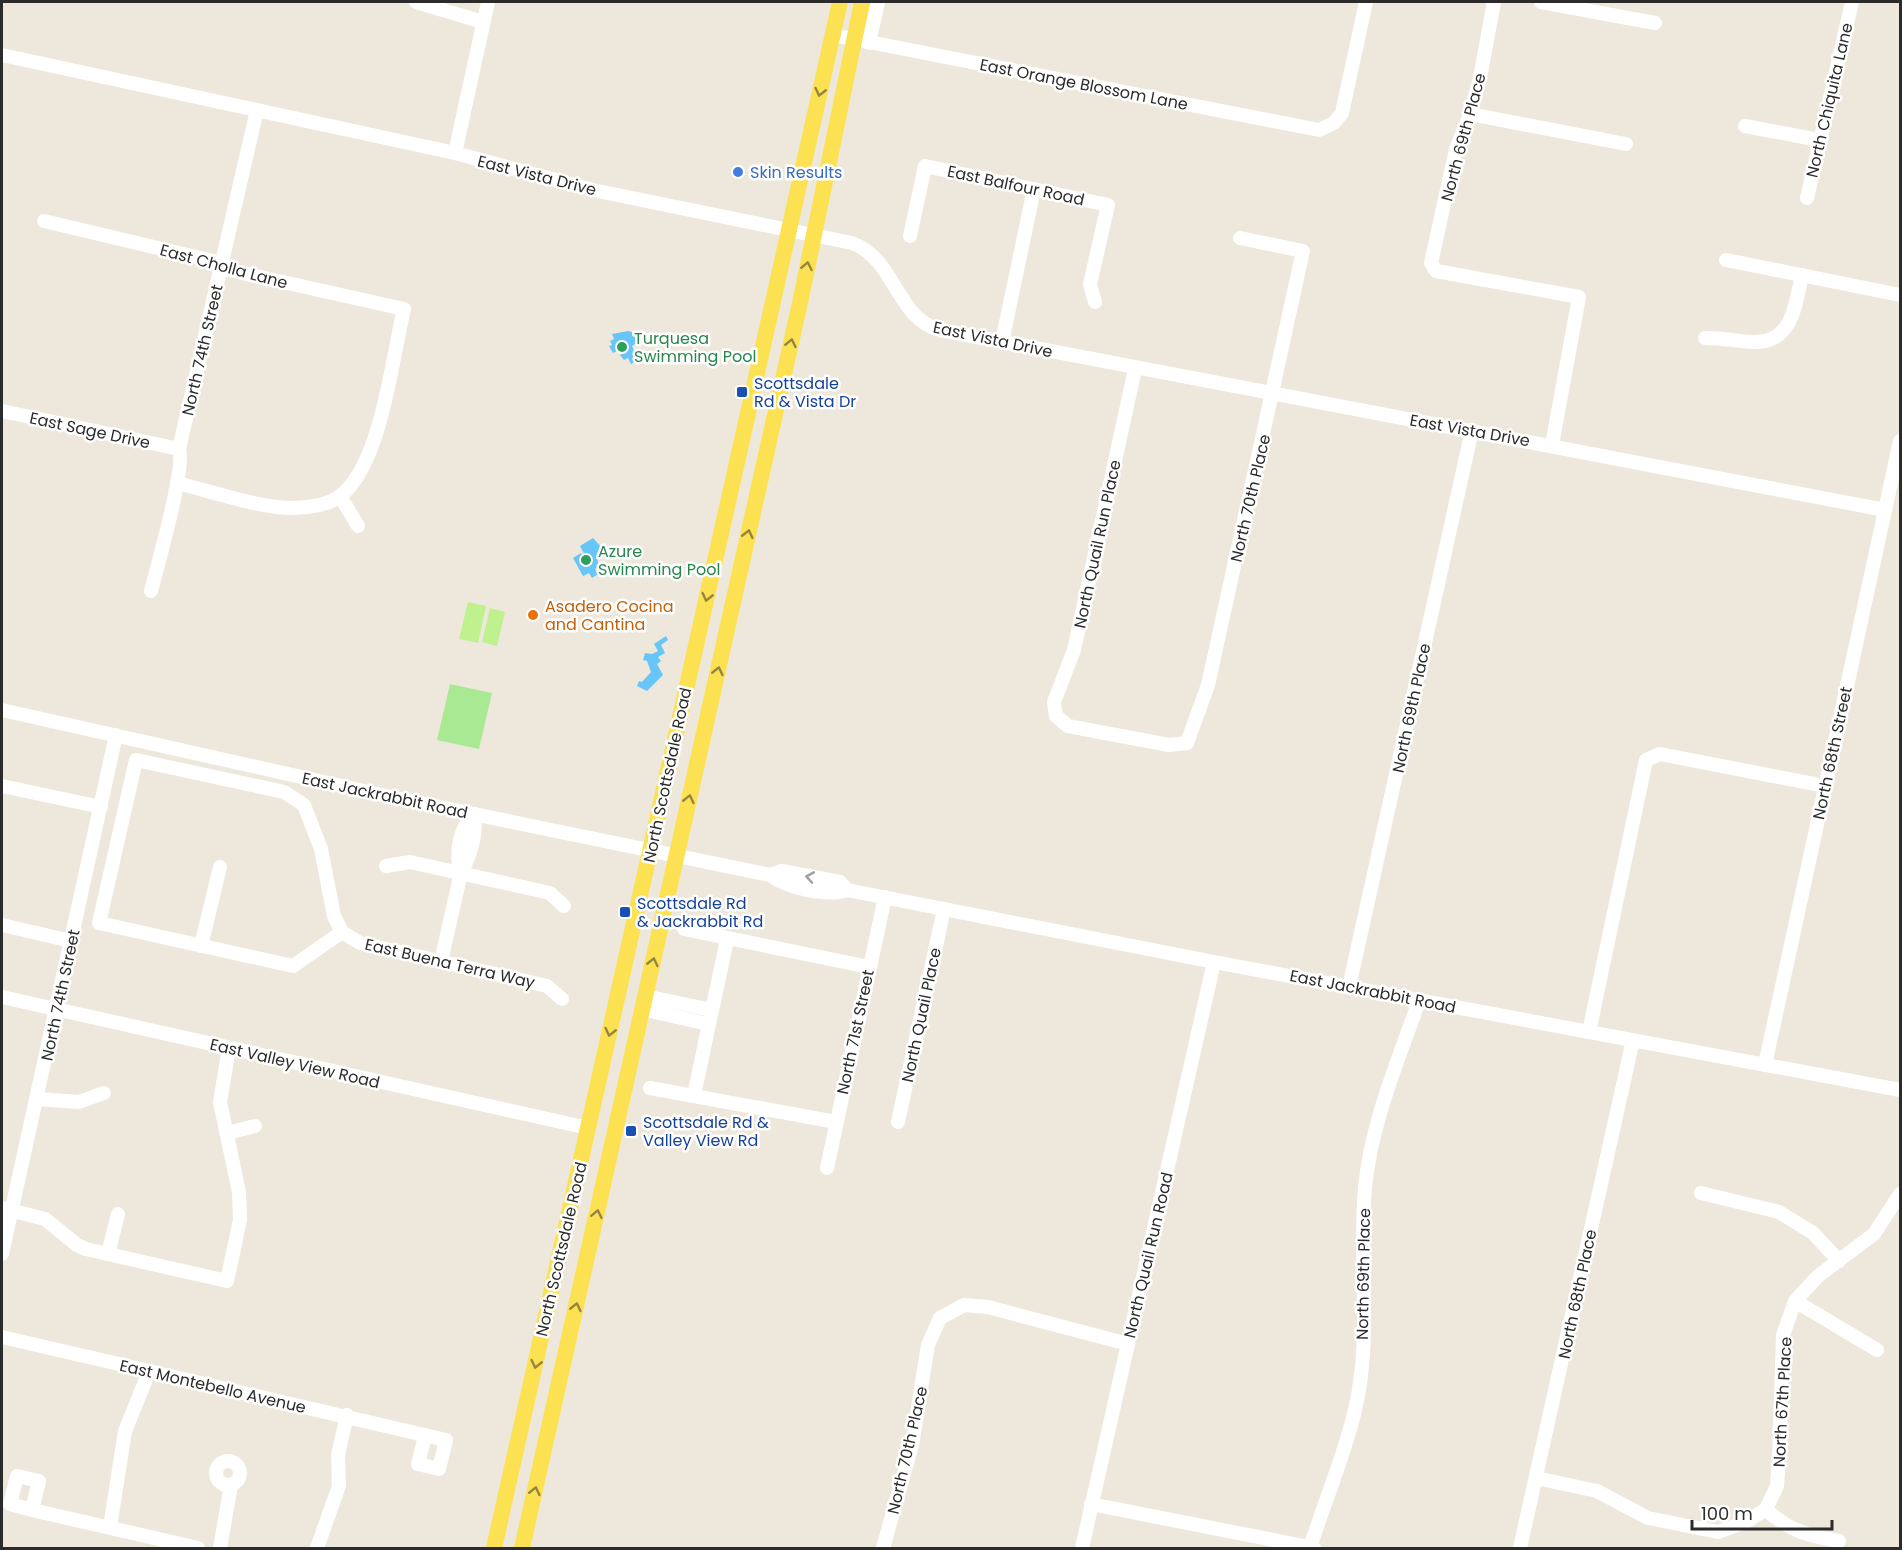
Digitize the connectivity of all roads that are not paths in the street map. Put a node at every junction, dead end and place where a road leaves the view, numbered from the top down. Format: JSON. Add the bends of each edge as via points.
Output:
{"nodes":[{"id":1,"x":416,"y":2,"type":"edge"},
{"id":2,"x":488,"y":2,"type":"edge"},
{"id":3,"x":840,"y":2,"type":"edge"},
{"id":4,"x":862,"y":2,"type":"edge"},
{"id":5,"x":878,"y":2,"type":"edge"},
{"id":6,"x":1366,"y":2,"type":"edge"},
{"id":7,"x":1494,"y":2,"type":"edge"},
{"id":8,"x":1541,"y":2,"type":"edge"},
{"id":9,"x":1852,"y":2,"type":"edge"},
{"id":10,"x":483,"y":22,"type":"junction"},
{"id":11,"x":1655,"y":23,"type":"dead end"},
{"id":12,"x":833,"y":35,"type":"junction"},
{"id":13,"x":861,"y":41,"type":"junction"},
{"id":14,"x":2,"y":55,"type":"edge"},
{"id":15,"x":257,"y":110,"type":"junction"},
{"id":16,"x":1470,"y":114,"type":"junction"},
{"id":17,"x":1745,"y":126,"type":"dead end"},
{"id":18,"x":1819,"y":140,"type":"junction"},
{"id":19,"x":1626,"y":144,"type":"dead end"},
{"id":20,"x":455,"y":153,"type":"junction"},
{"id":21,"x":1034,"y":189,"type":"junction"},
{"id":22,"x":1807,"y":198,"type":"dead end"},
{"id":23,"x":44,"y":221,"type":"dead end"},
{"id":24,"x":789,"y":230,"type":"junction"},
{"id":25,"x":814,"y":234,"type":"junction"},
{"id":26,"x":910,"y":236,"type":"dead end"},
{"id":27,"x":1240,"y":238,"type":"dead end"},
{"id":28,"x":1726,"y":260,"type":"dead end"},
{"id":29,"x":220,"y":268,"type":"junction"},
{"id":30,"x":1802,"y":275,"type":"junction"},
{"id":31,"x":1900,"y":294,"type":"edge"},
{"id":32,"x":1095,"y":302,"type":"dead end"},
{"id":33,"x":1705,"y":338,"type":"dead end"},
{"id":34,"x":1002,"y":342,"type":"junction"},
{"id":35,"x":1135,"y":369,"type":"junction"},
{"id":36,"x":1272,"y":395,"type":"junction"},
{"id":37,"x":2,"y":411,"type":"edge"},
{"id":38,"x":1472,"y":430,"type":"junction"},
{"id":39,"x":1900,"y":441,"type":"edge"},
{"id":40,"x":1552,"y":445,"type":"junction"},
{"id":41,"x":180,"y":449,"type":"junction"},
{"id":42,"x":177,"y":483,"type":"junction"},
{"id":43,"x":340,"y":496,"type":"junction"},
{"id":44,"x":1885,"y":510,"type":"junction"},
{"id":45,"x":358,"y":526,"type":"dead end"},
{"id":46,"x":715,"y":562,"type":"junction"},
{"id":47,"x":740,"y":571,"type":"junction"},
{"id":48,"x":152,"y":591,"type":"dead end"},
{"id":49,"x":699,"y":632,"type":"junction"},
{"id":50,"x":726,"y":638,"type":"junction"},
{"id":51,"x":2,"y":710,"type":"edge"},
{"id":52,"x":116,"y":735,"type":"junction"},
{"id":53,"x":1187,"y":743,"type":"joint"},
{"id":54,"x":2,"y":786,"type":"edge"},
{"id":55,"x":1825,"y":786,"type":"junction"},
{"id":56,"x":101,"y":807,"type":"junction"},
{"id":57,"x":474,"y":814,"type":"junction"},
{"id":58,"x":650,"y":852,"type":"junction"},
{"id":59,"x":676,"y":856,"type":"junction"},
{"id":60,"x":386,"y":866,"type":"dead end"},
{"id":61,"x":220,"y":867,"type":"dead end"},
{"id":62,"x":461,"y":873,"type":"junction"},
{"id":63,"x":885,"y":897,"type":"junction"},
{"id":64,"x":564,"y":906,"type":"dead end"},
{"id":65,"x":944,"y":909,"type":"junction"},
{"id":66,"x":2,"y":925,"type":"edge"},
{"id":67,"x":684,"y":929,"type":"dead end"},
{"id":68,"x":342,"y":932,"type":"junction"},
{"id":69,"x":728,"y":940,"type":"junction"},
{"id":70,"x":71,"y":941,"type":"junction"},
{"id":71,"x":201,"y":946,"type":"junction"},
{"id":72,"x":441,"y":961,"type":"junction"},
{"id":73,"x":1214,"y":962,"type":"junction"},
{"id":74,"x":869,"y":967,"type":"junction"},
{"id":75,"x":1349,"y":987,"type":"junction"},
{"id":76,"x":2,"y":997,"type":"edge"},
{"id":77,"x":562,"y":999,"type":"dead end"},
{"id":78,"x":1419,"y":1000,"type":"junction"},
{"id":79,"x":644,"y":1003,"type":"junction"},
{"id":80,"x":56,"y":1010,"type":"junction"},
{"id":81,"x":710,"y":1017,"type":"junction"},
{"id":82,"x":1589,"y":1032,"type":"junction"},
{"id":83,"x":1633,"y":1040,"type":"junction"},
{"id":84,"x":228,"y":1048,"type":"junction"},
{"id":85,"x":1765,"y":1065,"type":"junction"},
{"id":86,"x":650,"y":1088,"type":"dead end"},
{"id":87,"x":1900,"y":1090,"type":"edge"},
{"id":88,"x":104,"y":1093,"type":"dead end"},
{"id":89,"x":694,"y":1095,"type":"junction"},
{"id":90,"x":37,"y":1099,"type":"junction"},
{"id":91,"x":836,"y":1122,"type":"junction"},
{"id":92,"x":898,"y":1122,"type":"dead end"},
{"id":93,"x":255,"y":1126,"type":"dead end"},
{"id":94,"x":588,"y":1128,"type":"junction"},
{"id":95,"x":227,"y":1133,"type":"junction"},
{"id":96,"x":827,"y":1168,"type":"dead end"},
{"id":97,"x":1701,"y":1193,"type":"dead end"},
{"id":98,"x":1900,"y":1194,"type":"edge"},
{"id":99,"x":6,"y":1209,"type":"edge"},
{"id":100,"x":118,"y":1214,"type":"dead end"},
{"id":101,"x":2,"y":1254,"type":"edge"},
{"id":102,"x":108,"y":1254,"type":"junction"},
{"id":103,"x":1839,"y":1261,"type":"junction"},
{"id":104,"x":1795,"y":1301,"type":"junction"},
{"id":105,"x":2,"y":1337,"type":"edge"},
{"id":106,"x":1128,"y":1344,"type":"junction"},
{"id":107,"x":1877,"y":1350,"type":"dead end"},
{"id":108,"x":149,"y":1372,"type":"junction"},
{"id":109,"x":347,"y":1415,"type":"junction"},
{"id":110,"x":425,"y":1436,"type":"dead end"},
{"id":111,"x":1536,"y":1478,"type":"junction"},
{"id":112,"x":231,"y":1485,"type":"dead end"},
{"id":113,"x":1091,"y":1504,"type":"junction"},
{"id":114,"x":1766,"y":1509,"type":"junction"},
{"id":115,"x":32,"y":1510,"type":"dead end"},
{"id":116,"x":110,"y":1527,"type":"junction"},
{"id":117,"x":1839,"y":1541,"type":"dead end"},
{"id":118,"x":198,"y":1548,"type":"edge"},
{"id":119,"x":220,"y":1548,"type":"edge"},
{"id":120,"x":317,"y":1548,"type":"edge"},
{"id":121,"x":494,"y":1548,"type":"edge"},
{"id":122,"x":522,"y":1548,"type":"edge"},
{"id":123,"x":883,"y":1548,"type":"edge"},
{"id":124,"x":1082,"y":1548,"type":"edge"},
{"id":125,"x":1312,"y":1548,"type":"edge"},
{"id":126,"x":1520,"y":1548,"type":"edge"}],
"edges":[{"from":1,"to":10,"type":"street"},
{"from":2,"to":10,"type":"street"},
{"from":3,"to":12,"type":"main road","name":"North Scottsdale Road"},
{"from":4,"to":13,"type":"main road","name":"North Scottsdale Road"},
{"from":5,"to":13,"type":"street"},
{"from":6,"to":13,"type":"street","name":"East Orange Blossom Lane","via":[[1342,113],[1334,123],[1319,130]]},
{"from":7,"to":16,"type":"street","name":"North 69th Place"},
{"from":8,"to":11,"type":"street"},
{"from":9,"to":18,"type":"street","name":"North Chiquita Lane"},
{"from":10,"to":20,"type":"street"},
{"from":12,"to":13,"type":"street","name":"East Orange Blossom Lane"},
{"from":12,"to":24,"type":"main road","name":"North Scottsdale Road","one_way":true},
{"from":13,"to":25,"type":"main road","name":"North Scottsdale Road"},
{"from":14,"to":15,"type":"street","name":"East Vista Drive"},
{"from":15,"to":20,"type":"street","name":"East Vista Drive"},
{"from":15,"to":29,"type":"street","name":"North 74th Street"},
{"from":16,"to":19,"type":"street"},
{"from":16,"to":40,"type":"street","name":"North 69th Place","via":[[1456,149],[1431,262],[1436,271],[1579,297]]},
{"from":17,"to":18,"type":"street"},
{"from":18,"to":22,"type":"street","name":"North Chiquita Lane"},
{"from":20,"to":24,"type":"street","name":"East Vista Drive","via":[[593,190]]},
{"from":21,"to":26,"type":"street","name":"East Balfour Road","via":[[925,166]]},
{"from":21,"to":32,"type":"street","name":"East Balfour Road","via":[[1108,205],[1090,284]]},
{"from":21,"to":34,"type":"street"},
{"from":23,"to":29,"type":"street","name":"East Cholla Lane","via":[[213,261]]},
{"from":24,"to":25,"type":"street","name":"East Vista Drive"},
{"from":24,"to":46,"type":"main road","name":"North Scottsdale Road"},
{"from":25,"to":34,"type":"street","name":"East Vista Drive","via":[[852,243],[875,255],[916,317],[931,328]]},
{"from":47,"to":25,"type":"main road","name":"North Scottsdale Road","one_way":true},
{"from":27,"to":36,"type":"street","name":"North 70th Place","via":[[1303,251]]},
{"from":28,"to":30,"type":"street"},
{"from":29,"to":41,"type":"street","name":"North 74th Street"},
{"from":29,"to":43,"type":"street","name":"East Cholla Lane","via":[[404,309],[367,463]]},
{"from":30,"to":31,"type":"street"},
{"from":30,"to":33,"type":"street","via":[[1785,331],[1765,341]]},
{"from":34,"to":35,"type":"street","name":"East Vista Drive"},
{"from":35,"to":36,"type":"street","name":"East Vista Drive"},
{"from":35,"to":53,"type":"street","name":"North Quail Run Place","via":[[1074,650],[1054,702],[1056,716],[1068,726],[1169,745]]},
{"from":36,"to":38,"type":"street","name":"East Vista Drive"},
{"from":36,"to":53,"type":"street","name":"North 70th Place","via":[[1208,685]]},
{"from":37,"to":41,"type":"street","name":"East Sage Drive"},
{"from":38,"to":40,"type":"street","name":"East Vista Drive"},
{"from":38,"to":75,"type":"street","name":"North 69th Place"},
{"from":39,"to":44,"type":"street","name":"North 68th Street"},
{"from":40,"to":44,"type":"street","name":"East Vista Drive"},
{"from":41,"to":42,"type":"street","name":"North 74th Street"},
{"from":42,"to":43,"type":"street","via":[[291,508],[312,506]]},
{"from":42,"to":48,"type":"street","name":"North 74th Street"},
{"from":43,"to":45,"type":"street"},
{"from":44,"to":55,"type":"street","name":"North 68th Street"},
{"from":46,"to":47,"type":"main road"},
{"from":46,"to":49,"type":"main road","name":"North Scottsdale Road","one_way":true},
{"from":47,"to":50,"type":"main road","name":"North Scottsdale Road"},
{"from":49,"to":50,"type":"main road"},
{"from":49,"to":58,"type":"main road","name":"North Scottsdale Road"},
{"from":59,"to":50,"type":"main road","name":"North Scottsdale Road","one_way":true},
{"from":51,"to":52,"type":"street","name":"East Jackrabbit Road"},
{"from":52,"to":56,"type":"street","name":"North 74th Street"},
{"from":52,"to":57,"type":"street","name":"East Jackrabbit Road"},
{"from":54,"to":56,"type":"street"},
{"from":55,"to":82,"type":"street","via":[[1660,754],[1646,760]]},
{"from":55,"to":85,"type":"street","name":"North 68th Street"},
{"from":56,"to":70,"type":"street","name":"North 74th Street"},
{"from":57,"to":58,"type":"street","name":"East Jackrabbit Road"},
{"from":57,"to":62,"type":"street","via":[[465,823],[459,848]]},
{"from":58,"to":59,"type":"street","name":"East Jackrabbit Road"},
{"from":58,"to":94,"type":"main road","name":"North Scottsdale Road","one_way":true},
{"from":59,"to":63,"type":"street","name":"East Jackrabbit Road","via":[[770,875],[782,872],[840,882],[847,890]]},
{"from":79,"to":59,"type":"main road","name":"North Scottsdale Road","one_way":true},
{"from":60,"to":62,"type":"street","via":[[410,862]]},
{"from":61,"to":71,"type":"street"},
{"from":62,"to":64,"type":"street","via":[[550,893]]},
{"from":62,"to":72,"type":"street"},
{"from":63,"to":65,"type":"street","name":"East Jackrabbit Road"},
{"from":63,"to":74,"type":"street","name":"North 71st Street"},
{"from":65,"to":73,"type":"street","name":"East Jackrabbit Road"},
{"from":65,"to":92,"type":"street","name":"North Quail Place"},
{"from":66,"to":70,"type":"street"},
{"from":67,"to":69,"type":"street"},
{"from":68,"to":71,"type":"street","via":[[293,966]]},
{"from":68,"to":71,"type":"street","via":[[333,916],[321,849],[304,806],[284,792],[136,760],[99,923]]},
{"from":68,"to":72,"type":"street","name":"East Buena Terra Way","via":[[360,943]]},
{"from":69,"to":74,"type":"street"},
{"from":69,"to":81,"type":"street"},
{"from":70,"to":80,"type":"street","name":"North 74th Street"},
{"from":72,"to":77,"type":"street","name":"East Buena Terra Way","via":[[547,986]]},
{"from":73,"to":75,"type":"street","name":"East Jackrabbit Road"},
{"from":73,"to":106,"type":"street","name":"North Quail Run Road"},
{"from":74,"to":91,"type":"street","name":"North 71st Street"},
{"from":75,"to":78,"type":"street","name":"East Jackrabbit Road"},
{"from":76,"to":80,"type":"street","name":"East Valley View Road"},
{"from":78,"to":82,"type":"street","name":"East Jackrabbit Road"},
{"from":78,"to":125,"type":"street","name":"North 69th Place","via":[[1374,1129],[1361,1245],[1365,1330],[1355,1413]]},
{"from":79,"to":81,"type":"street"},
{"from":122,"to":79,"type":"main road","name":"North Scottsdale Road","one_way":true},
{"from":80,"to":84,"type":"street","name":"East Valley View Road"},
{"from":80,"to":90,"type":"street","name":"North 74th Street"},
{"from":81,"to":89,"type":"street"},
{"from":82,"to":83,"type":"street","name":"East Jackrabbit Road"},
{"from":83,"to":85,"type":"street","name":"East Jackrabbit Road"},
{"from":83,"to":111,"type":"street","name":"North 68th Place"},
{"from":84,"to":94,"type":"street","name":"East Valley View Road"},
{"from":84,"to":95,"type":"street","via":[[220,1102]]},
{"from":85,"to":87,"type":"street","name":"East Jackrabbit Road"},
{"from":86,"to":89,"type":"street"},
{"from":88,"to":90,"type":"street","via":[[79,1102]]},
{"from":89,"to":91,"type":"street"},
{"from":90,"to":99,"type":"street","name":"North 74th Street"},
{"from":91,"to":96,"type":"street","name":"North 71st Street"},
{"from":93,"to":95,"type":"street"},
{"from":94,"to":121,"type":"main road","name":"North Scottsdale Road","one_way":true},
{"from":95,"to":102,"type":"street","via":[[240,1220],[227,1281]]},
{"from":97,"to":103,"type":"street","via":[[1779,1212],[1813,1233]]},
{"from":98,"to":103,"type":"street","name":"North 67th Place","via":[[1874,1234]]},
{"from":99,"to":101,"type":"street","name":"North 74th Street"},
{"from":99,"to":102,"type":"street","via":[[45,1219],[77,1245]]},
{"from":100,"to":102,"type":"street"},
{"from":103,"to":104,"type":"street","name":"North 67th Place","via":[[1818,1276]]},
{"from":104,"to":107,"type":"street"},
{"from":104,"to":114,"type":"street","name":"North 67th Place","via":[[1783,1335],[1777,1486]]},
{"from":105,"to":108,"type":"street","name":"East Montebello Avenue"},
{"from":106,"to":113,"type":"street","name":"North Quail Run Road"},
{"from":106,"to":123,"type":"street","name":"North 70th Place","via":[[988,1307],[964,1305],[940,1318],[928,1345],[912,1445]]},
{"from":108,"to":109,"type":"street","name":"East Montebello Avenue"},
{"from":108,"to":116,"type":"street","via":[[125,1431]]},
{"from":109,"to":110,"type":"street","name":"East Montebello Avenue"},
{"from":109,"to":120,"type":"street","via":[[338,1455],[339,1486]]},
{"from":111,"to":114,"type":"street","via":[[1597,1491],[1648,1518],[1718,1532],[1746,1522]]},
{"from":111,"to":126,"type":"street","name":"North 68th Place"},
{"from":112,"to":119,"type":"street"},
{"from":113,"to":124,"type":"street","name":"North Quail Run Road"},
{"from":113,"to":125,"type":"street"},
{"from":114,"to":117,"type":"street","via":[[1789,1528]]},
{"from":115,"to":116,"type":"street"},
{"from":116,"to":118,"type":"street"}]}
